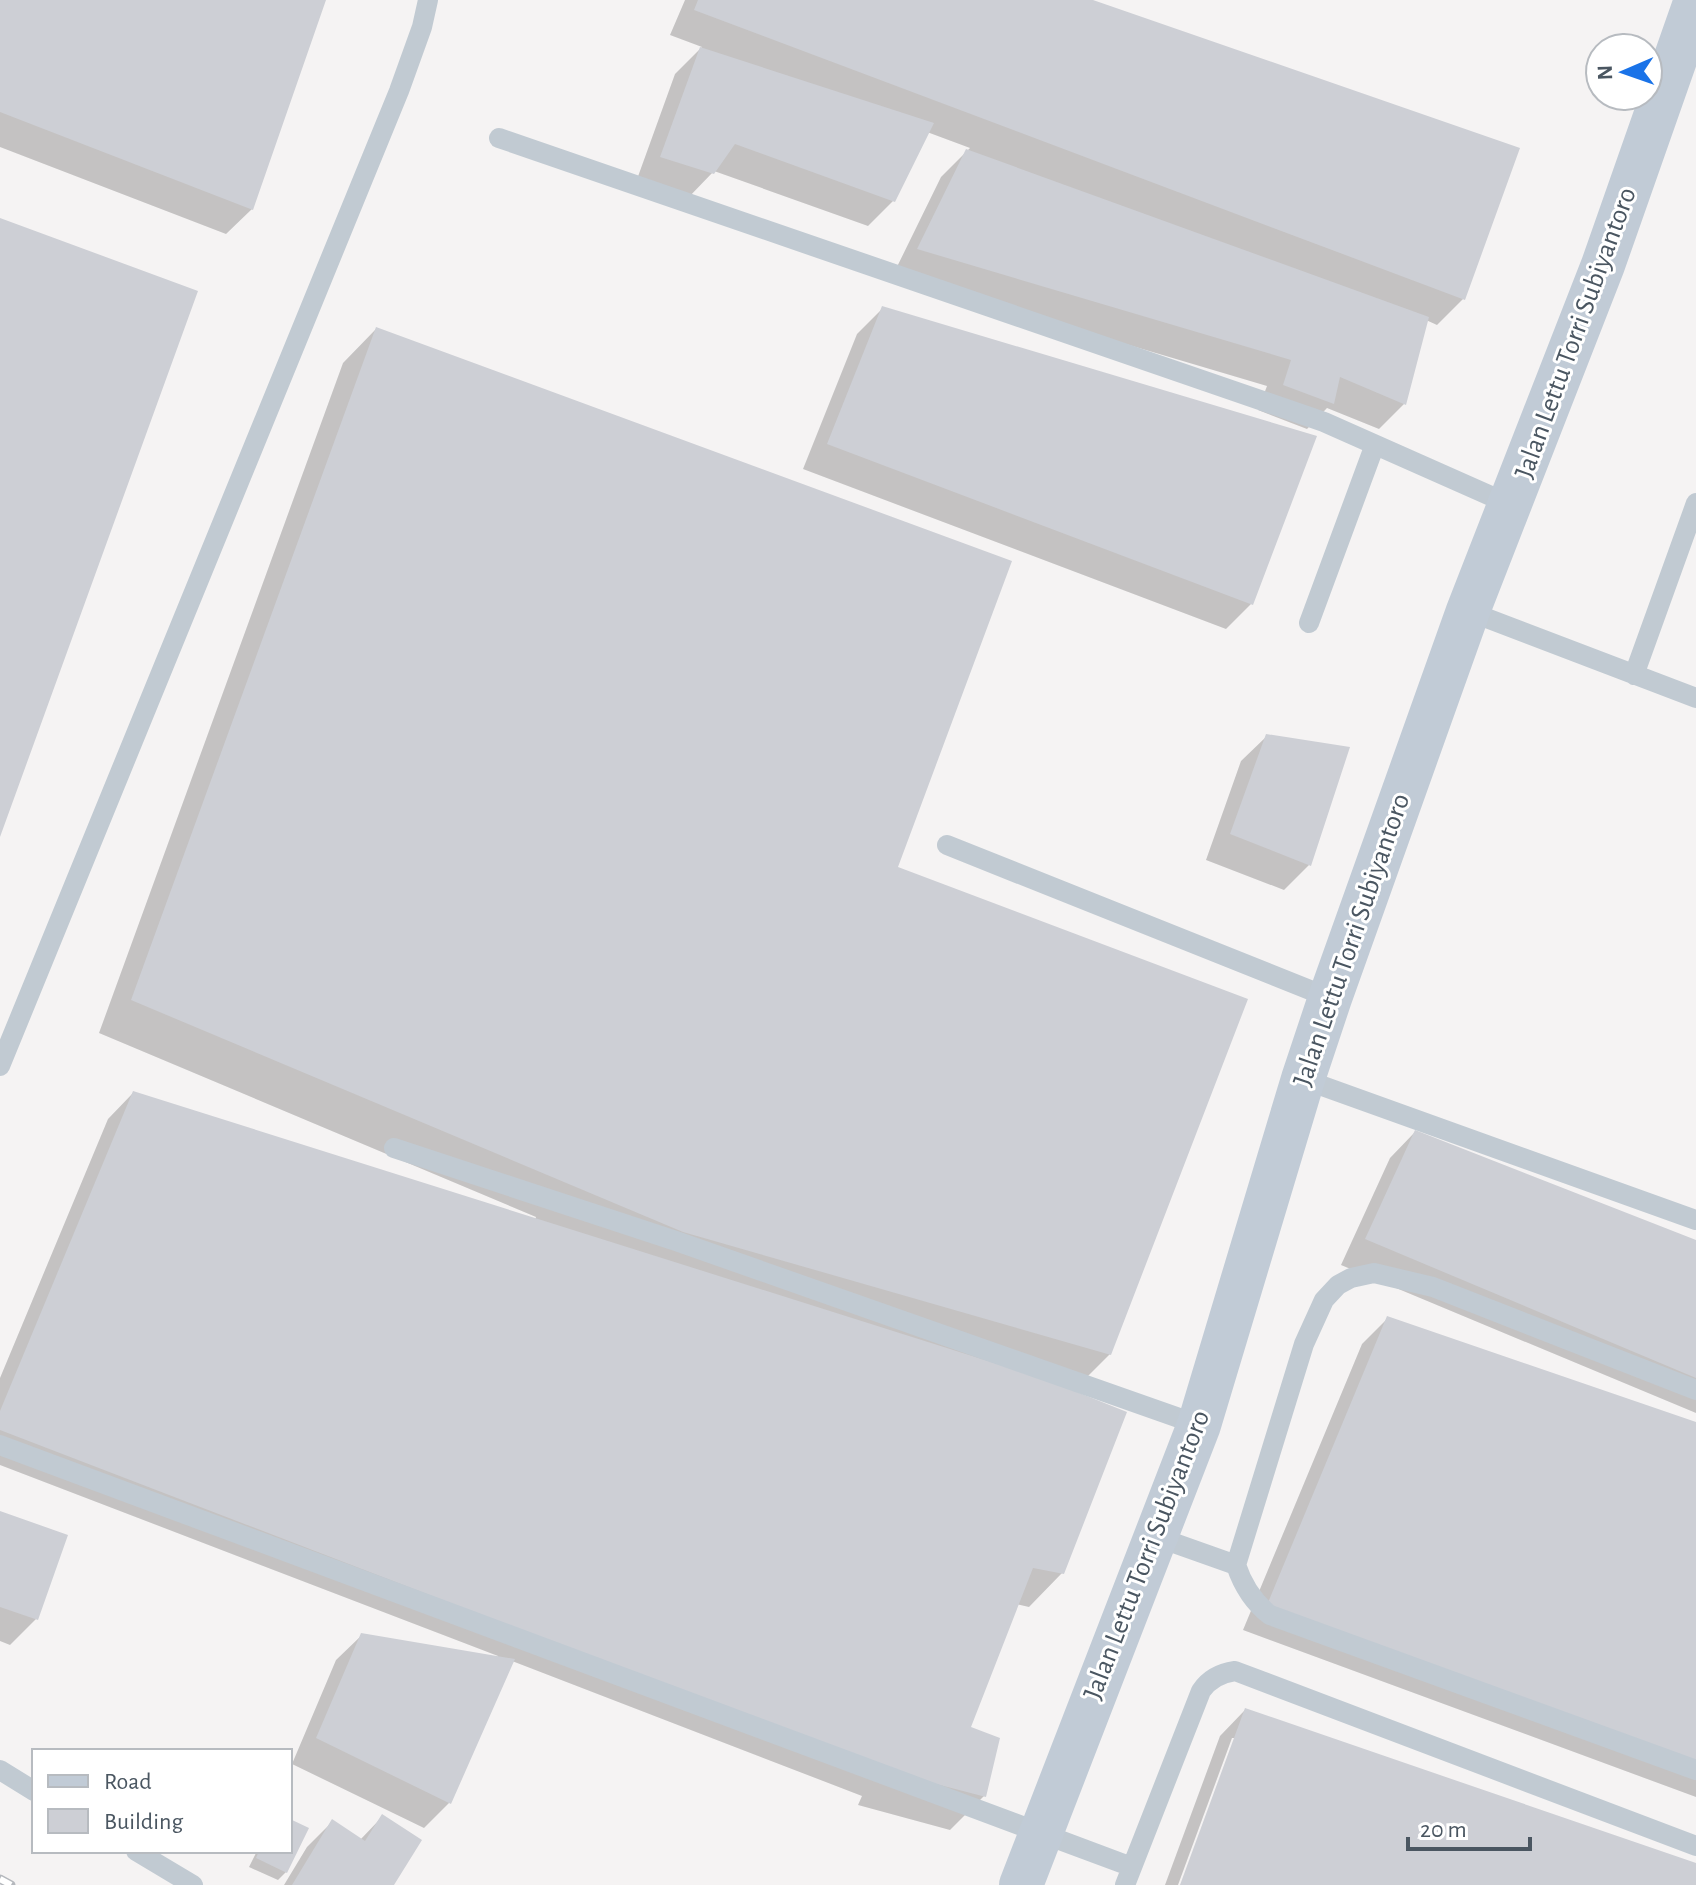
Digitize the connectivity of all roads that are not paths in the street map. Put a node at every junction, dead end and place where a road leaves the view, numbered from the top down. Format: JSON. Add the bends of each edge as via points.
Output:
{"nodes":[{"id":1,"x":428,"y":0,"type":"edge"},
{"id":2,"x":1696,"y":0,"type":"edge"},
{"id":3,"x":499,"y":138,"type":"dead end"},
{"id":4,"x":1374,"y":447,"type":"junction"},
{"id":5,"x":1696,"y":503,"type":"edge"},
{"id":6,"x":1511,"y":505,"type":"junction"},
{"id":7,"x":1468,"y":611,"type":"junction"},
{"id":8,"x":1309,"y":623,"type":"dead end"},
{"id":9,"x":1634,"y":675,"type":"junction"},
{"id":10,"x":1696,"y":698,"type":"edge"},
{"id":11,"x":947,"y":845,"type":"dead end"},
{"id":12,"x":1330,"y":998,"type":"junction"},
{"id":13,"x":0,"y":1066,"type":"edge"},
{"id":14,"x":1303,"y":1079,"type":"junction"},
{"id":15,"x":394,"y":1148,"type":"dead end"},
{"id":16,"x":1696,"y":1220,"type":"edge"},
{"id":17,"x":1696,"y":1390,"type":"edge"},
{"id":18,"x":1199,"y":1425,"type":"junction"},
{"id":19,"x":0,"y":1445,"type":"edge"},
{"id":20,"x":1157,"y":1537,"type":"junction"},
{"id":21,"x":1236,"y":1565,"type":"junction"},
{"id":22,"x":0,"y":1770,"type":"edge"},
{"id":23,"x":1696,"y":1770,"type":"edge"},
{"id":24,"x":32,"y":1790,"type":"edge"},
{"id":25,"x":1040,"y":1834,"type":"junction"},
{"id":26,"x":1696,"y":1846,"type":"edge"},
{"id":27,"x":139,"y":1853,"type":"edge"},
{"id":28,"x":1129,"y":1876,"type":"edge"},
{"id":29,"x":193,"y":1885,"type":"edge"},
{"id":30,"x":1021,"y":1885,"type":"edge"}],
"edges":[{"from":1,"to":13,"type":"lane","via":[[399,91]]},
{"from":2,"to":6,"type":"main road","name":"Jalan Lettu Torri Subiyantoro"},
{"from":3,"to":4,"type":"lane","via":[[1324,422]]},
{"from":4,"to":6,"type":"lane"},
{"from":4,"to":8,"type":"lane"},
{"from":5,"to":9,"type":"lane"},
{"from":6,"to":7,"type":"main road","name":"Jalan Lettu Torri Subiyantoro"},
{"from":7,"to":9,"type":"lane"},
{"from":7,"to":12,"type":"main road","name":"Jalan Lettu Torri Subiyantoro"},
{"from":9,"to":10,"type":"lane"},
{"from":11,"to":12,"type":"lane"},
{"from":12,"to":14,"type":"main road","name":"Jalan Lettu Torri Subiyantoro"},
{"from":14,"to":16,"type":"lane"},
{"from":14,"to":18,"type":"main road","name":"Jalan Lettu Torri Subiyantoro"},
{"from":15,"to":18,"type":"lane"},
{"from":17,"to":21,"type":"lane","via":[[1433,1287],[1374,1273],[1351,1278],[1324,1300],[1304,1344]]},
{"from":18,"to":20,"type":"main road","name":"Jalan Lettu Torri Subiyantoro"},
{"from":19,"to":25,"type":"lane"},
{"from":20,"to":21,"type":"lane"},
{"from":20,"to":25,"type":"main road","name":"Jalan Lettu Torri Subiyantoro"},
{"from":21,"to":23,"type":"lane","via":[[1257,1605],[1270,1615]]},
{"from":22,"to":24,"type":"lane"},
{"from":25,"to":28,"type":"lane"},
{"from":25,"to":30,"type":"main road","name":"Jalan Lettu Torri Subiyantoro"},
{"from":26,"to":28,"type":"lane","via":[[1235,1671],[1206,1683],[1201,1691]]},
{"from":27,"to":29,"type":"lane"}]}
